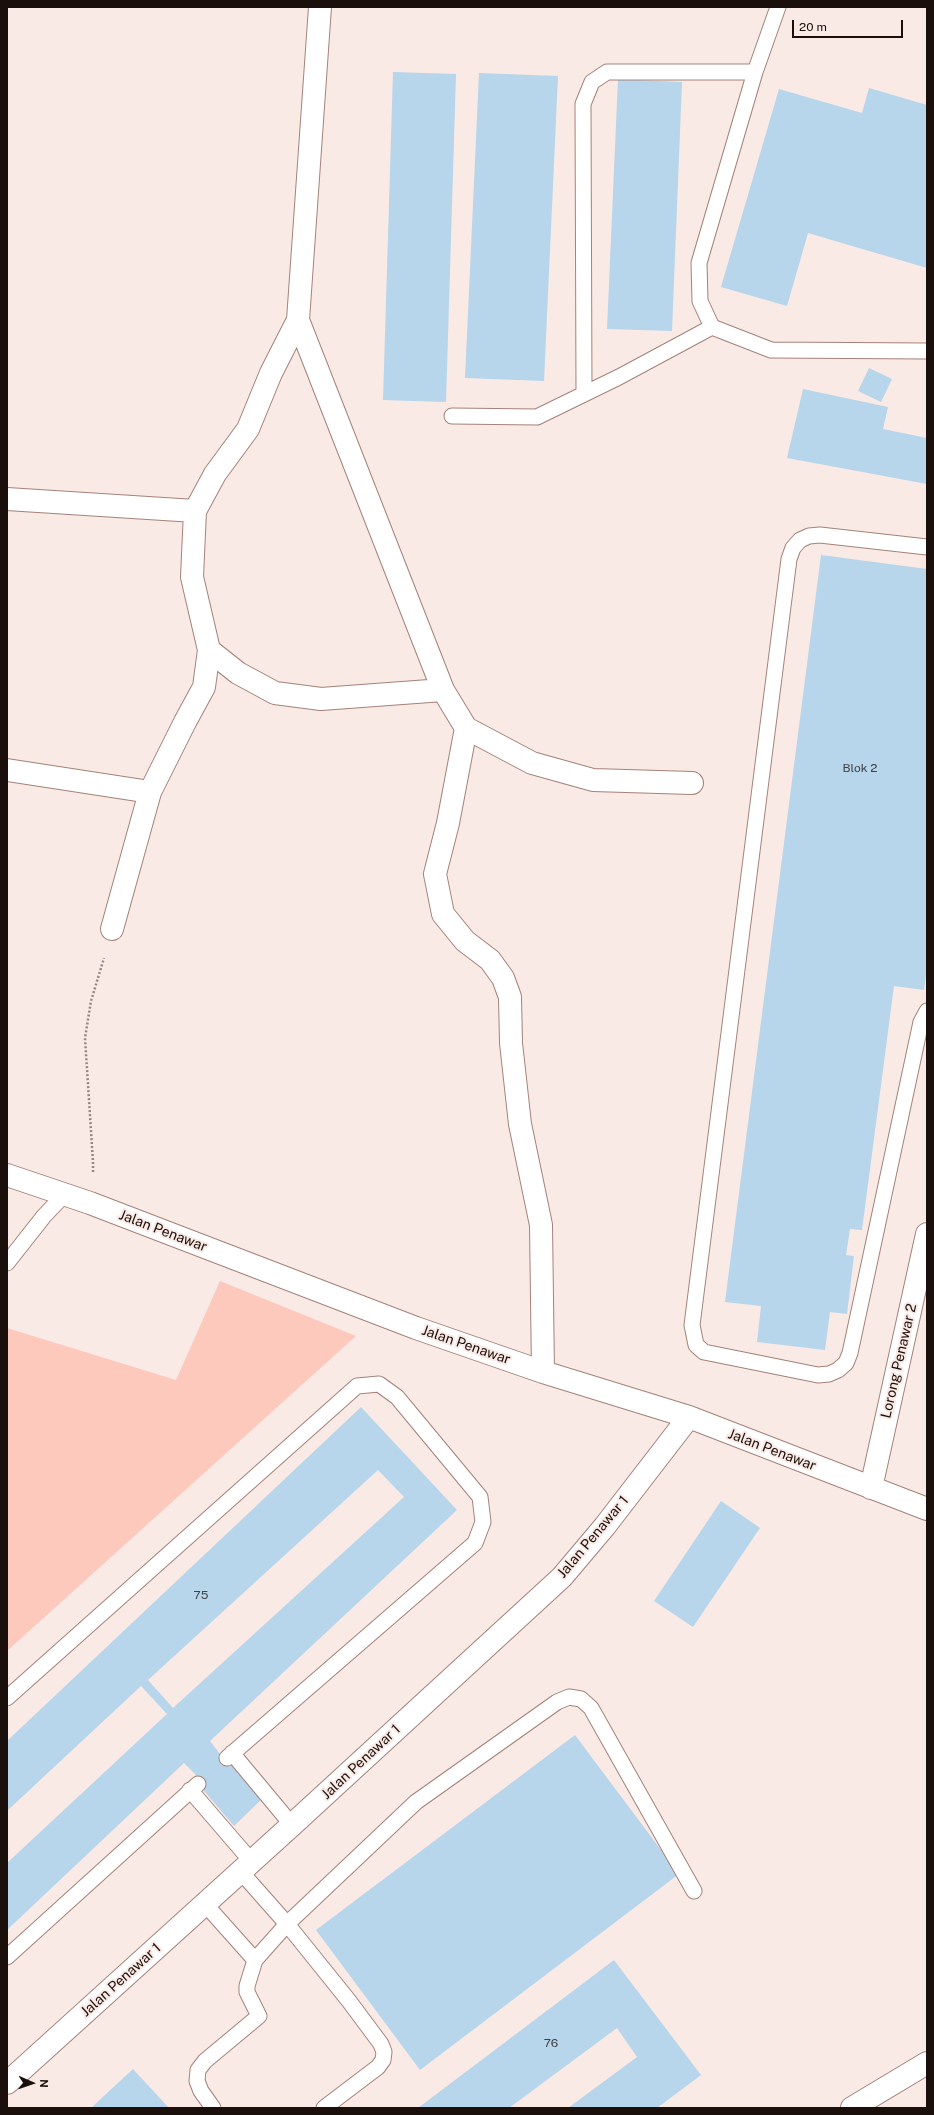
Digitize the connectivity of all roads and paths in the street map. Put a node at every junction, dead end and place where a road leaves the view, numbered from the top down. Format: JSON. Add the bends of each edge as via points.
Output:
{"nodes":[{"id":1,"x":320,"y":7,"type":"edge"},
{"id":2,"x":778,"y":7,"type":"edge"},
{"id":3,"x":755,"y":72,"type":"junction"},
{"id":4,"x":298,"y":320,"type":"junction"},
{"id":5,"x":712,"y":327,"type":"junction"},
{"id":6,"x":927,"y":352,"type":"edge"},
{"id":7,"x":584,"y":393,"type":"junction"},
{"id":8,"x":452,"y":416,"type":"dead end"},
{"id":9,"x":7,"y":499,"type":"edge"},
{"id":10,"x":194,"y":511,"type":"junction"},
{"id":11,"x":927,"y":547,"type":"edge"},
{"id":12,"x":209,"y":650,"type":"junction"},
{"id":13,"x":443,"y":690,"type":"junction"},
{"id":14,"x":466,"y":728,"type":"junction"},
{"id":15,"x":7,"y":770,"type":"edge"},
{"id":16,"x":692,"y":784,"type":"dead end"},
{"id":17,"x":150,"y":792,"type":"junction"},
{"id":18,"x":112,"y":929,"type":"joint"},
{"id":19,"x":927,"y":1011,"type":"edge"},
{"id":20,"x":7,"y":1175,"type":"edge"},
{"id":21,"x":66,"y":1194,"type":"junction"},
{"id":22,"x":90,"y":1203,"type":"junction"},
{"id":23,"x":927,"y":1234,"type":"edge"},
{"id":24,"x":7,"y":1263,"type":"edge"},
{"id":25,"x":543,"y":1372,"type":"junction"},
{"id":26,"x":689,"y":1417,"type":"junction"},
{"id":27,"x":871,"y":1488,"type":"junction"},
{"id":28,"x":927,"y":1509,"type":"edge"},
{"id":29,"x":7,"y":1698,"type":"edge"},
{"id":30,"x":292,"y":1825,"type":"junction"},
{"id":31,"x":246,"y":1867,"type":"junction"},
{"id":32,"x":694,"y":1891,"type":"dead end"},
{"id":33,"x":205,"y":1904,"type":"junction"},
{"id":34,"x":287,"y":1924,"type":"junction"},
{"id":35,"x":7,"y":1957,"type":"edge"},
{"id":36,"x":255,"y":1960,"type":"junction"},
{"id":37,"x":927,"y":2063,"type":"edge"},
{"id":38,"x":7,"y":2083,"type":"edge"},
{"id":39,"x":213,"y":2108,"type":"edge"},
{"id":40,"x":324,"y":2108,"type":"edge"},
{"id":41,"x":852,"y":2108,"type":"edge"}],
"edges":[{"from":1,"to":4,"type":"street"},
{"from":2,"to":3,"type":"lane"},
{"from":3,"to":5,"type":"lane","via":[[699,263],[700,301]]},
{"from":3,"to":7,"type":"lane","via":[[607,72],[592,82],[583,104]]},
{"from":4,"to":10,"type":"street","via":[[271,373],[248,429],[215,474]]},
{"from":4,"to":13,"type":"street"},
{"from":5,"to":6,"type":"lane","via":[[771,350]]},
{"from":5,"to":7,"type":"lane","via":[[620,377]]},
{"from":7,"to":8,"type":"lane","via":[[537,417]]},
{"from":9,"to":10,"type":"street"},
{"from":10,"to":12,"type":"street","via":[[192,577]]},
{"from":11,"to":19,"type":"lane","via":[[815,535],[800,540],[793,548],[789,559],[692,1325],[696,1345],[704,1352],[818,1375],[829,1374],[846,1363],[921,1022]]},
{"from":12,"to":13,"type":"street","via":[[238,673],[275,693],[321,699]]},
{"from":12,"to":17,"type":"street","via":[[204,687]]},
{"from":13,"to":14,"type":"street"},
{"from":14,"to":16,"type":"street","via":[[532,763],[593,780]]},
{"from":14,"to":25,"type":"street","via":[[448,823],[434,874],[443,914],[465,941],[490,960],[503,978],[510,997],[511,1043],[520,1124],[541,1225]]},
{"from":15,"to":17,"type":"street"},
{"from":17,"to":18,"type":"street"},
{"from":18,"to":22,"type":"path","via":[[91,1001],[85,1038],[94,1162]]},
{"from":20,"to":21,"type":"street","name":"Jalan Penawar"},
{"from":21,"to":22,"type":"street","name":"Jalan Penawar"},
{"from":21,"to":24,"type":"lane","via":[[44,1216]]},
{"from":22,"to":25,"type":"street","name":"Jalan Penawar","via":[[416,1328]]},
{"from":23,"to":27,"type":"street","name":"Lorong Penawar 2"},
{"from":25,"to":26,"type":"street","name":"Jalan Penawar"},
{"from":26,"to":27,"type":"street","name":"Jalan Penawar"},
{"from":26,"to":30,"type":"street","name":"Jalan Penawar 1","via":[[605,1526],[562,1576]]},
{"from":27,"to":28,"type":"street","name":"Jalan Penawar"},
{"from":29,"to":30,"type":"lane","via":[[357,1386],[379,1384],[397,1397],[480,1497],[483,1522],[475,1544],[229,1756]]},
{"from":30,"to":31,"type":"street","name":"Jalan Penawar 1"},
{"from":31,"to":33,"type":"street","name":"Jalan Penawar 1"},
{"from":31,"to":34,"type":"lane"},
{"from":31,"to":35,"type":"lane","via":[[194,1787]]},
{"from":32,"to":34,"type":"lane","via":[[591,1708],[581,1699],[568,1697],[557,1702],[416,1802]]},
{"from":33,"to":36,"type":"lane"},
{"from":33,"to":38,"type":"street","name":"Jalan Penawar 1"},
{"from":34,"to":36,"type":"lane"},
{"from":34,"to":40,"type":"lane","via":[[349,2001],[381,2044],[384,2052],[383,2060],[378,2067]]},
{"from":36,"to":39,"type":"lane","via":[[247,1992],[259,2016],[205,2061],[198,2070],[197,2081]]},
{"from":37,"to":41,"type":"street"}]}
